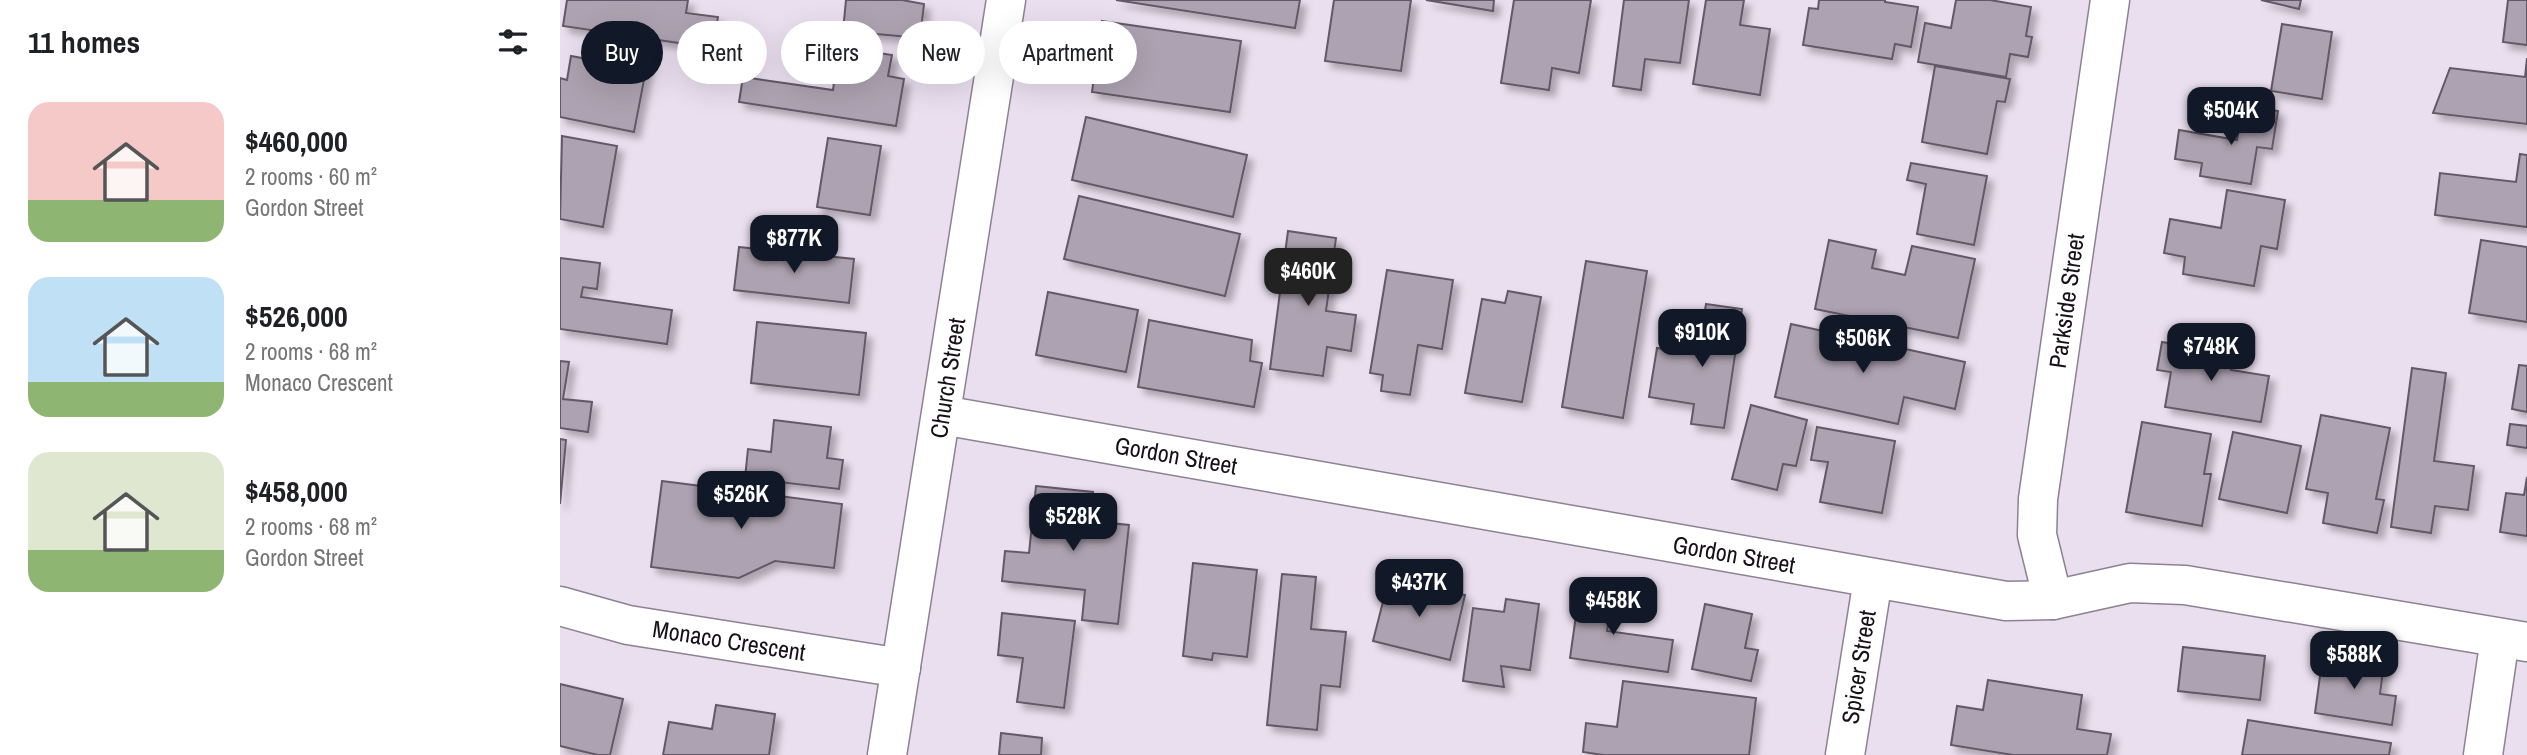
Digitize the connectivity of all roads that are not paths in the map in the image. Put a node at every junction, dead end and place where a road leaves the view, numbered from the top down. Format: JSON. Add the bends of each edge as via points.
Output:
{"nodes":[{"id":1,"x":1006,"y":0,"type":"edge"},
{"id":2,"x":2110,"y":0,"type":"edge"},
{"id":3,"x":942,"y":415,"type":"junction"},
{"id":4,"x":1873,"y":579,"type":"junction"},
{"id":5,"x":2053,"y":600,"type":"junction"},
{"id":6,"x":560,"y":606,"type":"edge"},
{"id":7,"x":2513,"y":640,"type":"edge"},
{"id":8,"x":901,"y":668,"type":"junction"},
{"id":9,"x":887,"y":755,"type":"edge"},
{"id":10,"x":1845,"y":755,"type":"edge"},
{"id":11,"x":2483,"y":755,"type":"edge"}],
"edges":[{"from":1,"to":3,"type":"street","name":"Church Street"},
{"from":2,"to":5,"type":"street","name":"Parkside Street","via":[[2038,499],[2038,544]]},
{"from":3,"to":4,"type":"street","name":"Gordon Street"},
{"from":3,"to":8,"type":"street","name":"Church Street"},
{"from":4,"to":5,"type":"street","name":"Gordon Street","via":[[2006,601]]},
{"from":4,"to":10,"type":"street","name":"Spicer Street"},
{"from":5,"to":7,"type":"street","name":"Gordon Street","via":[[2130,583],[2185,585]]},
{"from":6,"to":8,"type":"street","name":"Monaco Crescent","via":[[628,625]]},
{"from":7,"to":11,"type":"street"},
{"from":8,"to":9,"type":"street","name":"Church Street"}]}
